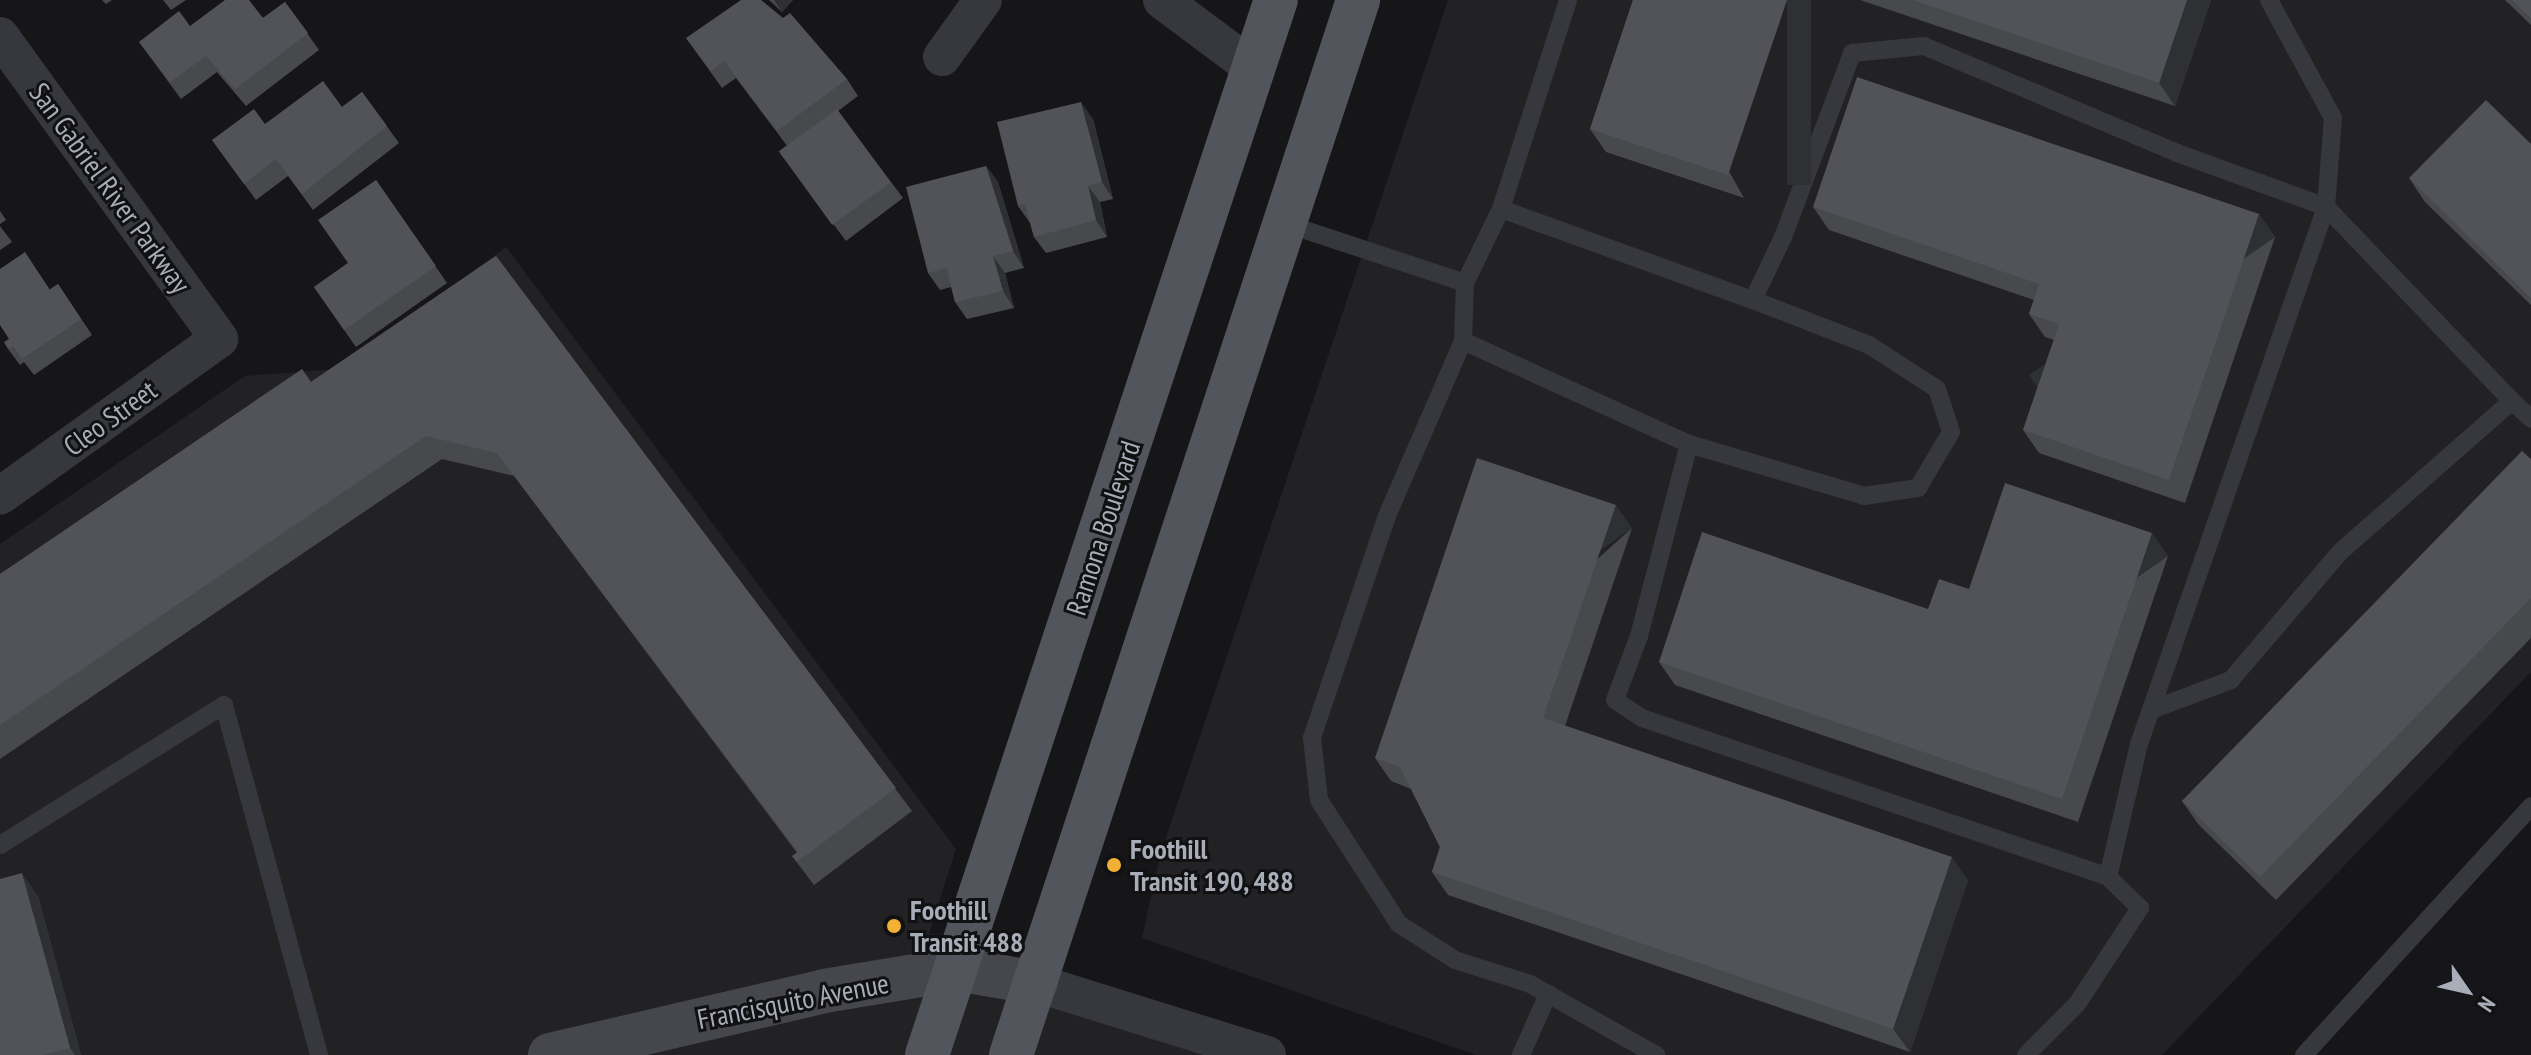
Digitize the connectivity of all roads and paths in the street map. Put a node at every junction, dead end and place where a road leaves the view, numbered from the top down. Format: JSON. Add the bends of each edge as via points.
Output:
{"nodes":[{"id":1,"x":983,"y":0,"type":"edge"},
{"id":2,"x":1162,"y":0,"type":"edge"},
{"id":3,"x":1276,"y":0,"type":"edge"},
{"id":4,"x":1358,"y":0,"type":"edge"},
{"id":5,"x":1568,"y":0,"type":"edge"},
{"id":6,"x":2269,"y":0,"type":"edge"},
{"id":7,"x":0,"y":36,"type":"edge"},
{"id":8,"x":942,"y":57,"type":"dead end"},
{"id":9,"x":1253,"y":68,"type":"junction"},
{"id":10,"x":2326,"y":207,"type":"junction"},
{"id":11,"x":1501,"y":209,"type":"junction"},
{"id":12,"x":1282,"y":222,"type":"junction"},
{"id":13,"x":1465,"y":283,"type":"junction"},
{"id":14,"x":1753,"y":300,"type":"junction"},
{"id":15,"x":219,"y":339,"type":"joint"},
{"id":16,"x":1463,"y":341,"type":"junction"},
{"id":17,"x":2512,"y":401,"type":"junction"},
{"id":18,"x":2531,"y":419,"type":"edge"},
{"id":19,"x":1689,"y":444,"type":"junction"},
{"id":20,"x":0,"y":496,"type":"edge"},
{"id":21,"x":2151,"y":710,"type":"junction"},
{"id":22,"x":2531,"y":806,"type":"edge"},
{"id":23,"x":0,"y":845,"type":"edge"},
{"id":24,"x":2108,"y":877,"type":"junction"},
{"id":25,"x":957,"y":969,"type":"junction"},
{"id":26,"x":1036,"y":983,"type":"junction"},
{"id":27,"x":1548,"y":994,"type":"junction"},
{"id":28,"x":319,"y":1055,"type":"edge"},
{"id":29,"x":550,"y":1055,"type":"edge"},
{"id":30,"x":927,"y":1055,"type":"edge"},
{"id":31,"x":1011,"y":1055,"type":"edge"},
{"id":32,"x":1267,"y":1055,"type":"edge"},
{"id":33,"x":1521,"y":1055,"type":"edge"},
{"id":34,"x":1656,"y":1055,"type":"edge"},
{"id":35,"x":2026,"y":1055,"type":"edge"},
{"id":36,"x":2304,"y":1055,"type":"edge"}],
"edges":[{"from":1,"to":8,"type":"street"},
{"from":2,"to":9,"type":"street"},
{"from":3,"to":9,"type":"main road","name":"Ramona Boulevard"},
{"from":4,"to":12,"type":"main road"},
{"from":5,"to":11,"type":"lane"},
{"from":6,"to":10,"type":"lane","via":[[2333,118]]},
{"from":7,"to":15,"type":"street","name":"San Gabriel River Parkway"},
{"from":9,"to":25,"type":"main road","name":"Ramona Boulevard"},
{"from":10,"to":14,"type":"lane","via":[[2177,153],[1924,46],[1852,53],[1783,237]]},
{"from":10,"to":17,"type":"lane"},
{"from":10,"to":21,"type":"lane"},
{"from":11,"to":13,"type":"lane"},
{"from":11,"to":14,"type":"lane"},
{"from":12,"to":13,"type":"lane"},
{"from":12,"to":26,"type":"main road"},
{"from":13,"to":16,"type":"lane"},
{"from":14,"to":19,"type":"lane","via":[[1869,345],[1937,389],[1951,432],[1918,488],[1864,496]]},
{"from":15,"to":20,"type":"street","name":"Cleo Street"},
{"from":16,"to":19,"type":"lane"},
{"from":16,"to":27,"type":"lane","via":[[1387,516],[1312,738],[1319,800],[1399,924],[1455,960]]},
{"from":17,"to":18,"type":"lane"},
{"from":17,"to":21,"type":"lane","via":[[2341,551],[2231,680]]},
{"from":19,"to":24,"type":"lane","via":[[1639,636],[1615,700],[1642,718]]},
{"from":21,"to":24,"type":"lane"},
{"from":22,"to":36,"type":"lane"},
{"from":23,"to":28,"type":"lane","via":[[224,705]]},
{"from":24,"to":35,"type":"lane","via":[[2140,908],[2077,1004]]},
{"from":25,"to":26,"type":"street","name":"Francisquito Avenue"},
{"from":25,"to":29,"type":"street","name":"Francisquito Avenue","via":[[824,991]]},
{"from":25,"to":30,"type":"main road","name":"Ramona Boulevard"},
{"from":26,"to":31,"type":"main road"},
{"from":26,"to":32,"type":"street","name":"Francisquito Avenue"},
{"from":27,"to":33,"type":"lane"},
{"from":27,"to":34,"type":"lane"}]}
